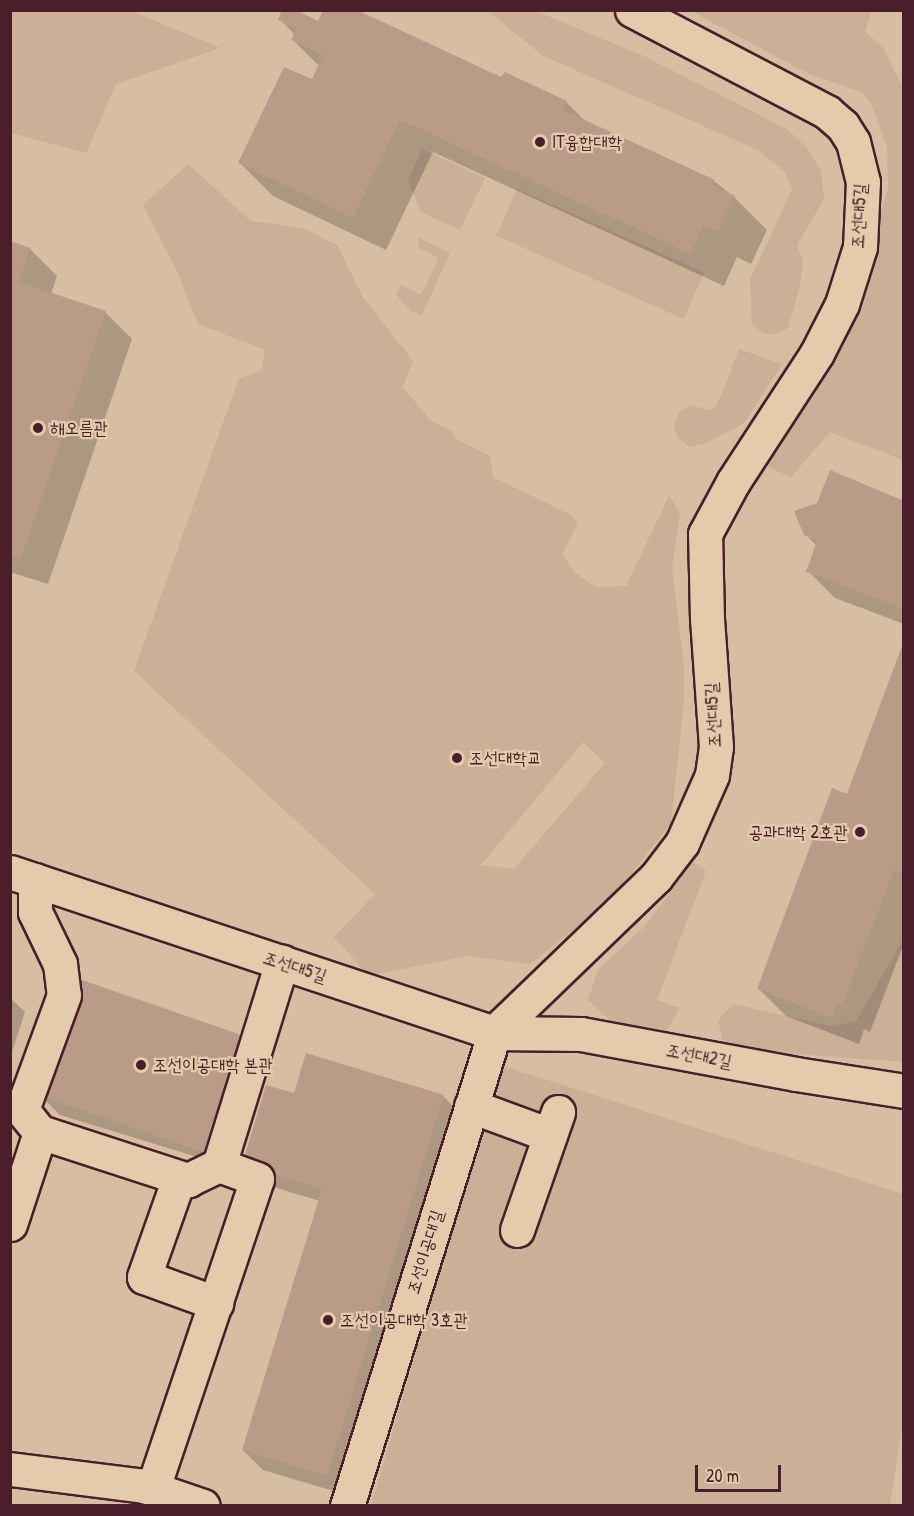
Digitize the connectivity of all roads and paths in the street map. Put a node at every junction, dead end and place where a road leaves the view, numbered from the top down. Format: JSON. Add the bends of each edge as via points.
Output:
{"nodes":[{"id":1,"x":632,"y":10,"type":"edge"},
{"id":2,"x":23,"y":876,"type":"edge"},
{"id":3,"x":282,"y":962,"type":"junction"},
{"id":4,"x":494,"y":1033,"type":"junction"},
{"id":5,"x":903,"y":1090,"type":"edge"},
{"id":6,"x":471,"y":1106,"type":"junction"},
{"id":7,"x":40,"y":1132,"type":"junction"},
{"id":8,"x":219,"y":1165,"type":"junction"},
{"id":9,"x":179,"y":1178,"type":"junction"},
{"id":10,"x":10,"y":1224,"type":"edge"},
{"id":11,"x":517,"y":1230,"type":"dead end"},
{"id":12,"x":216,"y":1303,"type":"junction"},
{"id":13,"x":10,"y":1469,"type":"edge"},
{"id":14,"x":153,"y":1488,"type":"junction"},
{"id":15,"x":203,"y":1506,"type":"edge"},
{"id":16,"x":347,"y":1506,"type":"edge"}],
"edges":[{"from":1,"to":4,"type":"street","name":"조선대5길","via":[[827,112],[843,126],[853,142],[863,182],[860,247],[842,304],[817,353],[733,482],[705,534],[716,747],[712,775],[699,808],[682,843],[656,877]]},
{"from":2,"to":3,"type":"street","name":"조선대5길"},
{"from":2,"to":7,"type":"street","via":[[60,964],[64,995],[22,1110]]},
{"from":3,"to":4,"type":"street","name":"조선대5길"},
{"from":3,"to":8,"type":"street"},
{"from":4,"to":5,"type":"street","name":"조선대2길","via":[[581,1034]]},
{"from":4,"to":6,"type":"street","name":"조선이공대길"},
{"from":6,"to":11,"type":"street","via":[[554,1123]]},
{"from":6,"to":16,"type":"street","name":"조선이공대길"},
{"from":7,"to":9,"type":"street"},
{"from":7,"to":10,"type":"street"},
{"from":8,"to":9,"type":"street","via":[[188,1180]]},
{"from":8,"to":12,"type":"street","via":[[257,1179]]},
{"from":9,"to":12,"type":"street","via":[[144,1277]]},
{"from":12,"to":14,"type":"street"},
{"from":13,"to":14,"type":"street"},
{"from":14,"to":15,"type":"street"}]}
